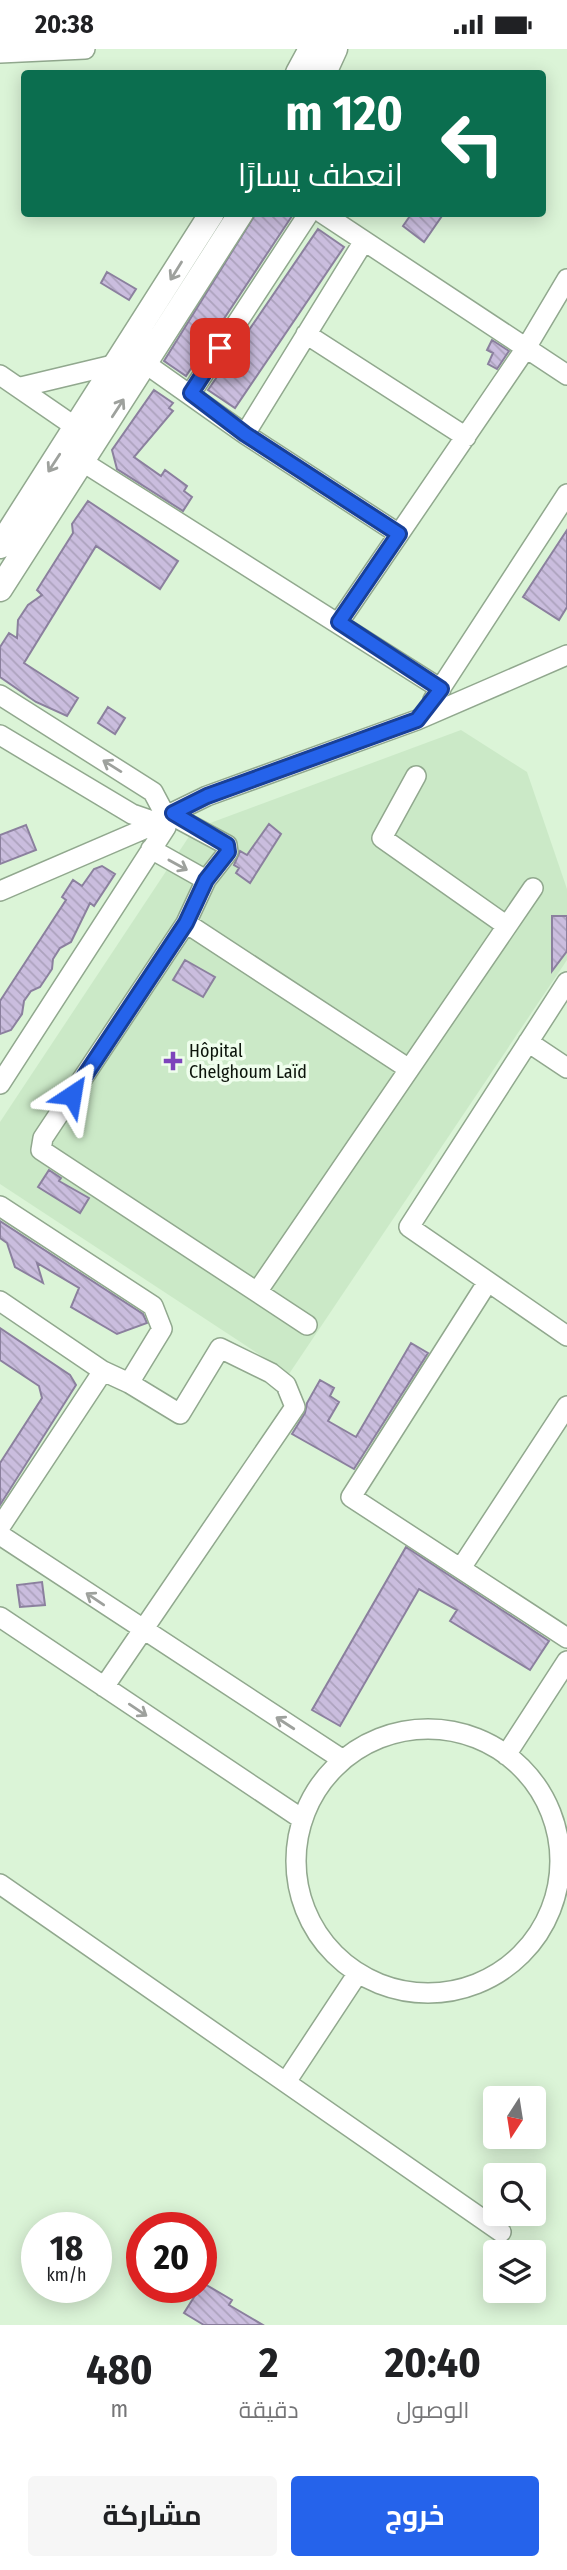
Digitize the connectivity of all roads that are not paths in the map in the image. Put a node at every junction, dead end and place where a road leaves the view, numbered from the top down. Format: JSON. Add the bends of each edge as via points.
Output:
{"nodes":[{"id":1,"x":85,"y":49,"type":"edge"},
{"id":2,"x":311,"y":49,"type":"edge"},
{"id":3,"x":335,"y":49,"type":"edge"},
{"id":4,"x":0,"y":53,"type":"edge"},
{"id":5,"x":300,"y":70,"type":"edge"},
{"id":6,"x":325,"y":70,"type":"edge"},
{"id":7,"x":209,"y":217,"type":"edge"},
{"id":8,"x":238,"y":217,"type":"edge"},
{"id":9,"x":306,"y":217,"type":"edge"},
{"id":10,"x":328,"y":217,"type":"edge"},
{"id":11,"x":364,"y":241,"type":"junction"},
{"id":12,"x":567,"y":279,"type":"edge"},
{"id":13,"x":306,"y":334,"type":"junction"},
{"id":14,"x":526,"y":348,"type":"junction"},
{"id":15,"x":117,"y":364,"type":"junction"},
{"id":16,"x":146,"y":364,"type":"junction"},
{"id":17,"x":0,"y":375,"type":"edge"},
{"id":18,"x":567,"y":375,"type":"edge"},
{"id":19,"x":21,"y":387,"type":"junction"},
{"id":20,"x":191,"y":393,"type":"junction"},
{"id":21,"x":77,"y":428,"type":"junction"},
{"id":22,"x":245,"y":434,"type":"junction"},
{"id":23,"x":466,"y":437,"type":"junction"},
{"id":24,"x":83,"y":462,"type":"junction"},
{"id":25,"x":567,"y":494,"type":"edge"},
{"id":26,"x":399,"y":534,"type":"junction"},
{"id":27,"x":0,"y":546,"type":"edge"},
{"id":28,"x":0,"y":589,"type":"edge"},
{"id":29,"x":339,"y":622,"type":"junction"},
{"id":30,"x":567,"y":655,"type":"edge"},
{"id":31,"x":441,"y":689,"type":"junction"},
{"id":32,"x":0,"y":695,"type":"edge"},
{"id":33,"x":417,"y":720,"type":"junction"},
{"id":34,"x":0,"y":735,"type":"edge"},
{"id":35,"x":416,"y":776,"type":"dead end"},
{"id":36,"x":207,"y":796,"type":"junction"},
{"id":37,"x":164,"y":813,"type":"junction"},
{"id":38,"x":133,"y":823,"type":"junction"},
{"id":39,"x":150,"y":849,"type":"junction"},
{"id":40,"x":138,"y":868,"type":"junction"},
{"id":41,"x":206,"y":880,"type":"junction"},
{"id":42,"x":533,"y":888,"type":"dead end"},
{"id":43,"x":0,"y":891,"type":"edge"},
{"id":44,"x":186,"y":923,"type":"junction"},
{"id":45,"x":507,"y":926,"type":"junction"},
{"id":46,"x":567,"y":982,"type":"edge"},
{"id":47,"x":528,"y":1042,"type":"junction"},
{"id":48,"x":567,"y":1067,"type":"edge"},
{"id":49,"x":409,"y":1069,"type":"junction"},
{"id":50,"x":0,"y":1084,"type":"edge"},
{"id":51,"x":0,"y":1206,"type":"edge"},
{"id":52,"x":487,"y":1283,"type":"junction"},
{"id":53,"x":257,"y":1292,"type":"junction"},
{"id":54,"x":0,"y":1301,"type":"edge"},
{"id":55,"x":307,"y":1325,"type":"dead end"},
{"id":56,"x":567,"y":1336,"type":"edge"},
{"id":57,"x":103,"y":1371,"type":"junction"},
{"id":58,"x":129,"y":1383,"type":"junction"},
{"id":59,"x":567,"y":1406,"type":"edge"},
{"id":60,"x":0,"y":1527,"type":"edge"},
{"id":61,"x":0,"y":1535,"type":"edge"},
{"id":62,"x":461,"y":1569,"type":"junction"},
{"id":63,"x":0,"y":1617,"type":"edge"},
{"id":64,"x":144,"y":1632,"type":"junction"},
{"id":65,"x":567,"y":1638,"type":"edge"},
{"id":66,"x":567,"y":1661,"type":"edge"},
{"id":67,"x":104,"y":1687,"type":"junction"},
{"id":68,"x":506,"y":1755,"type":"junction"},
{"id":69,"x":343,"y":1760,"type":"junction"},
{"id":70,"x":302,"y":1819,"type":"junction"},
{"id":71,"x":0,"y":1884,"type":"edge"},
{"id":72,"x":358,"y":1973,"type":"junction"},
{"id":73,"x":286,"y":2082,"type":"junction"},
{"id":74,"x":501,"y":2232,"type":"dead end"}],
"edges":[{"from":1,"to":4,"type":"street"},
{"from":2,"to":5,"type":"main road"},
{"from":3,"to":6,"type":"main road"},
{"from":7,"to":15,"type":"main road","one_way":true},
{"from":8,"to":16,"type":"main road"},
{"from":9,"to":20,"type":"street"},
{"from":10,"to":11,"type":"street"},
{"from":11,"to":13,"type":"street"},
{"from":11,"to":14,"type":"street"},
{"from":12,"to":14,"type":"street"},
{"from":13,"to":22,"type":"street"},
{"from":13,"to":23,"type":"street"},
{"from":14,"to":18,"type":"street"},
{"from":14,"to":23,"type":"street"},
{"from":15,"to":19,"type":"street"},
{"from":15,"to":21,"type":"main road"},
{"from":16,"to":20,"type":"street"},
{"from":24,"to":16,"type":"main road","one_way":true},
{"from":17,"to":19,"type":"street"},
{"from":19,"to":21,"type":"street"},
{"from":20,"to":22,"type":"street"},
{"from":21,"to":24,"type":"street"},
{"from":21,"to":27,"type":"main road","one_way":true},
{"from":22,"to":26,"type":"street"},
{"from":23,"to":26,"type":"street"},
{"from":24,"to":28,"type":"main road"},
{"from":24,"to":29,"type":"street"},
{"from":25,"to":31,"type":"street"},
{"from":26,"to":29,"type":"street"},
{"from":29,"to":31,"type":"street"},
{"from":30,"to":33,"type":"street"},
{"from":31,"to":33,"type":"street"},
{"from":37,"to":32,"type":"street","one_way":true},
{"from":33,"to":36,"type":"street"},
{"from":34,"to":38,"type":"street"},
{"from":35,"to":45,"type":"street","via":[[382,838]]},
{"from":36,"to":37,"type":"street"},
{"from":36,"to":37,"type":"street","via":[[172,800]]},
{"from":37,"to":38,"type":"street"},
{"from":37,"to":39,"type":"street"},
{"from":37,"to":41,"type":"street","via":[[227,845],[228,852]]},
{"from":38,"to":40,"type":"street"},
{"from":38,"to":43,"type":"street"},
{"from":39,"to":40,"type":"street"},
{"from":39,"to":41,"type":"street","one_way":true},
{"from":40,"to":50,"type":"street"},
{"from":41,"to":44,"type":"street"},
{"from":42,"to":45,"type":"street"},
{"from":44,"to":49,"type":"street"},
{"from":44,"to":53,"type":"street","via":[[43,1138],[41,1150]]},
{"from":45,"to":49,"type":"street"},
{"from":46,"to":47,"type":"street"},
{"from":47,"to":48,"type":"street"},
{"from":47,"to":52,"type":"street","via":[[409,1227]]},
{"from":49,"to":53,"type":"street"},
{"from":51,"to":58,"type":"street","via":[[153,1306],[162,1329]]},
{"from":52,"to":56,"type":"street"},
{"from":52,"to":62,"type":"street","via":[[351,1497]]},
{"from":53,"to":55,"type":"street"},
{"from":54,"to":57,"type":"street"},
{"from":57,"to":58,"type":"street"},
{"from":57,"to":60,"type":"street"},
{"from":58,"to":64,"type":"street","via":[[180,1413],[220,1348],[271,1373],[286,1385],[295,1407]]},
{"from":59,"to":62,"type":"street"},
{"from":64,"to":61,"type":"street","one_way":true},
{"from":62,"to":65,"type":"street"},
{"from":63,"to":67,"type":"street"},
{"from":64,"to":67,"type":"street"},
{"from":69,"to":64,"type":"street","one_way":true},
{"from":66,"to":68,"type":"street"},
{"from":67,"to":70,"type":"street","one_way":true},
{"from":68,"to":69,"type":"street","via":[[453,1732],[424,1730],[367,1744]]},
{"from":68,"to":72,"type":"street","via":[[539,1791],[557,1836],[558,1883],[538,1934],[518,1958],[495,1975],[468,1986],[411,1992]]},
{"from":69,"to":70,"type":"street","via":[[318,1787]]},
{"from":70,"to":72,"type":"street","via":[[296,1869],[308,1917],[337,1957]]},
{"from":71,"to":73,"type":"street"},
{"from":72,"to":73,"type":"street"},
{"from":73,"to":74,"type":"street"}]}
